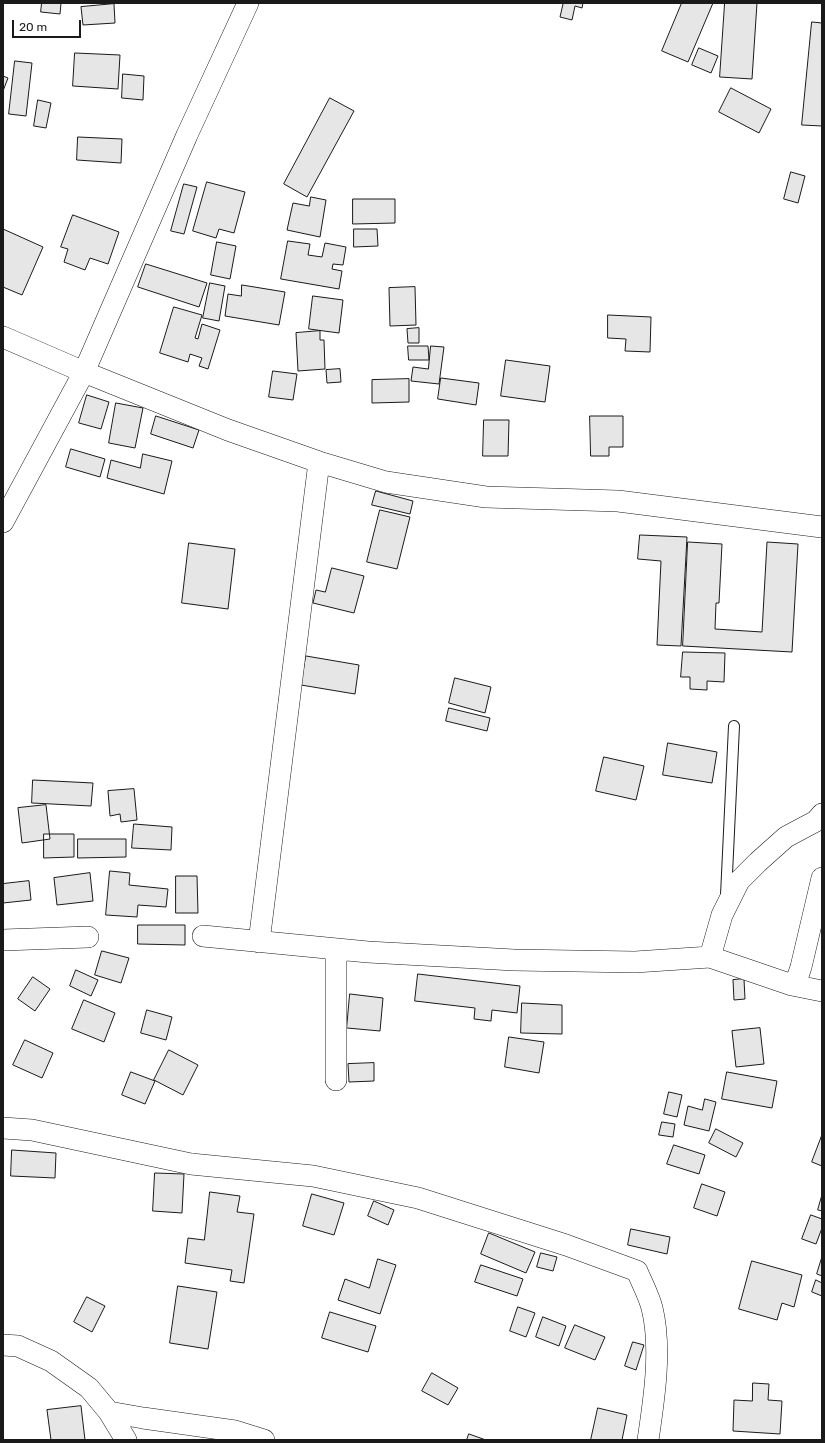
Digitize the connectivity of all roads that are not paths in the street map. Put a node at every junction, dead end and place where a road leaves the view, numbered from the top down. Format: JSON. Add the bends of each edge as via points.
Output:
{"nodes":[{"id":1,"x":248,"y":3,"type":"edge"},
{"id":2,"x":3,"y":337,"type":"edge"},
{"id":3,"x":84,"y":372,"type":"junction"},
{"id":4,"x":319,"y":462,"type":"junction"},
{"id":5,"x":3,"y":522,"type":"edge"},
{"id":6,"x":822,"y":527,"type":"edge"},
{"id":7,"x":734,"y":726,"type":"dead end"},
{"id":8,"x":822,"y":814,"type":"edge"},
{"id":9,"x":822,"y":878,"type":"edge"},
{"id":10,"x":726,"y":907,"type":"junction"},
{"id":11,"x":203,"y":936,"type":"dead end"},
{"id":12,"x":88,"y":937,"type":"dead end"},
{"id":13,"x":3,"y":940,"type":"edge"},
{"id":14,"x":259,"y":942,"type":"junction"},
{"id":15,"x":336,"y":949,"type":"junction"},
{"id":16,"x":710,"y":957,"type":"junction"},
{"id":17,"x":792,"y":985,"type":"junction"},
{"id":18,"x":822,"y":990,"type":"edge"},
{"id":19,"x":336,"y":1080,"type":"dead end"},
{"id":20,"x":3,"y":1128,"type":"edge"},
{"id":21,"x":3,"y":1345,"type":"edge"},
{"id":22,"x":109,"y":1412,"type":"junction"},
{"id":23,"x":126,"y":1440,"type":"edge"},
{"id":24,"x":264,"y":1440,"type":"edge"},
{"id":25,"x":648,"y":1440,"type":"edge"}],
"edges":[{"from":1,"to":3,"type":"street","via":[[187,135]]},
{"from":2,"to":3,"type":"street"},
{"from":3,"to":4,"type":"street","via":[[228,430]]},
{"from":3,"to":5,"type":"street"},
{"from":4,"to":6,"type":"street","via":[[386,482],[486,496],[618,501]]},
{"from":4,"to":14,"type":"street"},
{"from":7,"to":10,"type":"lane"},
{"from":8,"to":10,"type":"street","via":[[816,821],[786,837],[758,862],[739,881]]},
{"from":9,"to":17,"type":"street","via":[[801,967]]},
{"from":10,"to":16,"type":"street"},
{"from":11,"to":14,"type":"street"},
{"from":12,"to":13,"type":"street"},
{"from":14,"to":15,"type":"street"},
{"from":15,"to":16,"type":"street","via":[[514,960],[635,962]]},
{"from":15,"to":19,"type":"street"},
{"from":16,"to":17,"type":"street"},
{"from":17,"to":18,"type":"street"},
{"from":20,"to":25,"type":"street","via":[[32,1130],[191,1164],[313,1176],[418,1198],[566,1245],[637,1271],[652,1306],[656,1329],[655,1395]]},
{"from":21,"to":22,"type":"street","via":[[18,1346],[51,1361],[89,1388]]},
{"from":22,"to":23,"type":"street"},
{"from":22,"to":24,"type":"street","via":[[236,1431]]}]}
